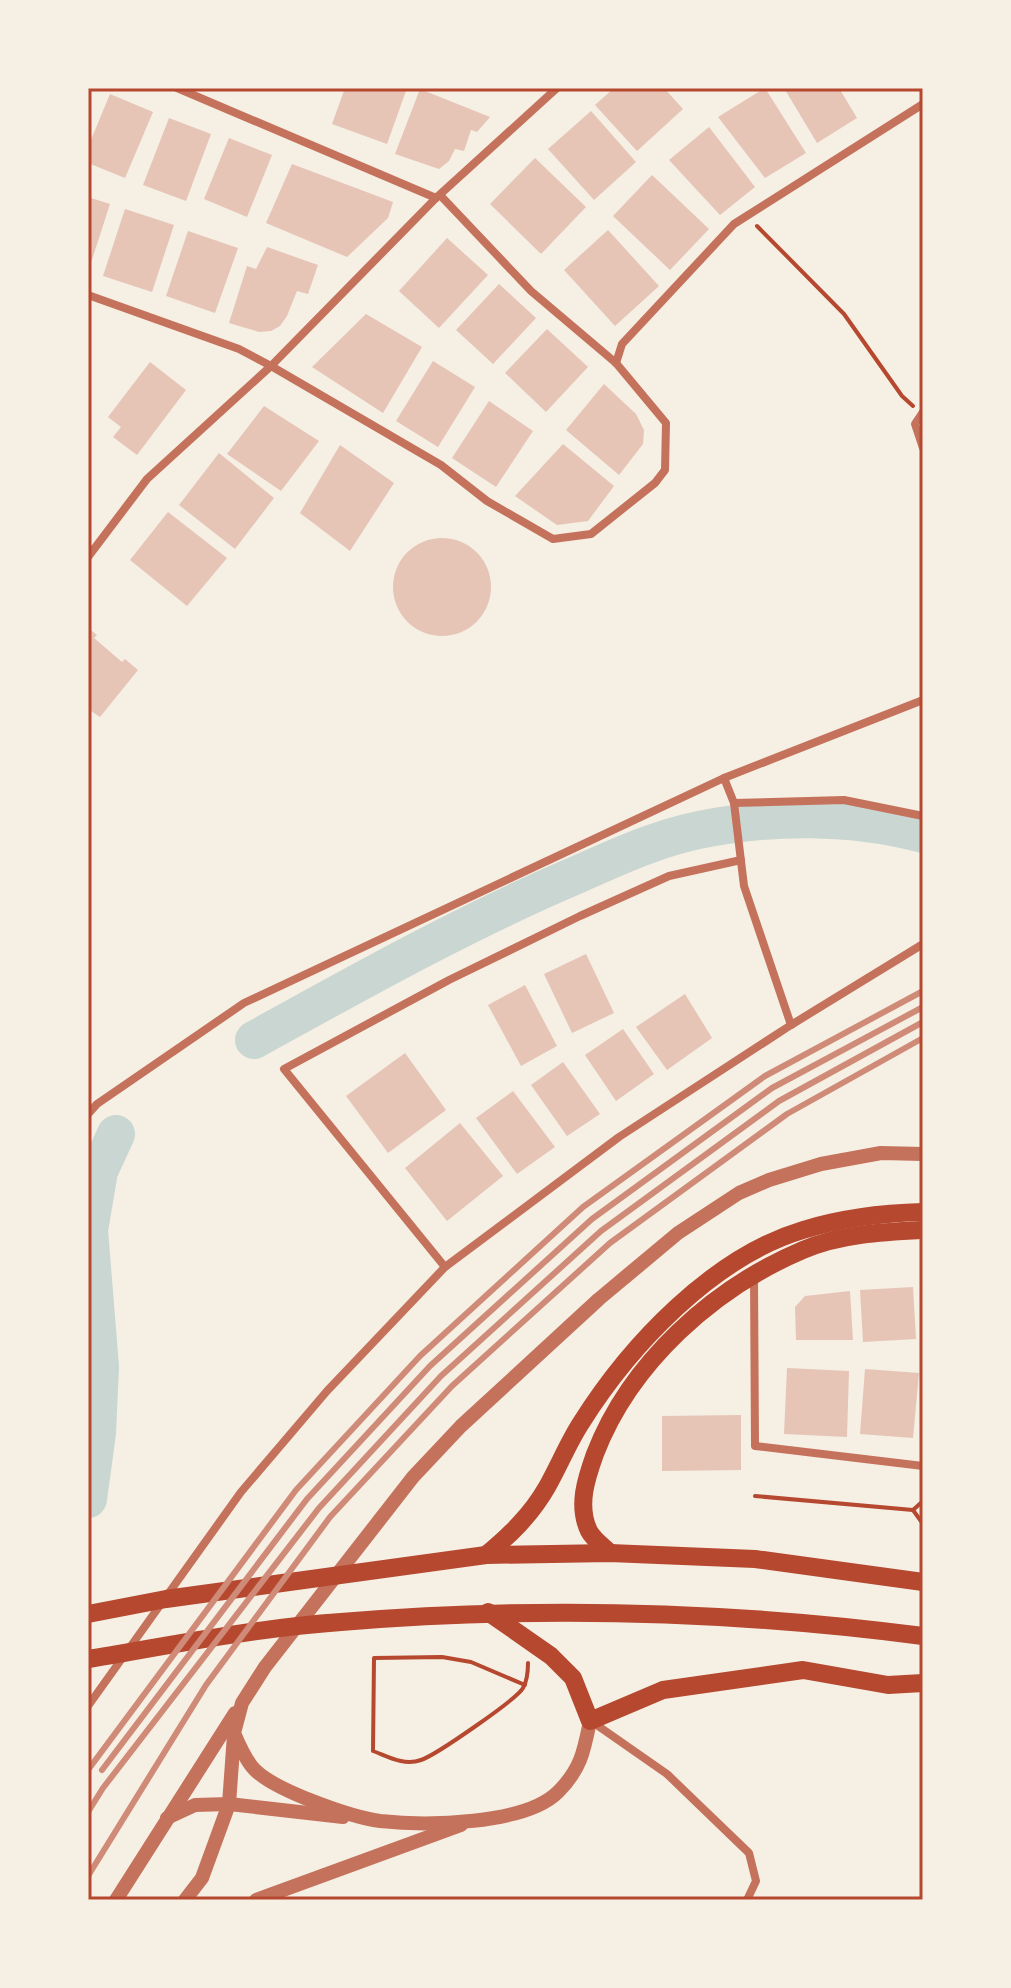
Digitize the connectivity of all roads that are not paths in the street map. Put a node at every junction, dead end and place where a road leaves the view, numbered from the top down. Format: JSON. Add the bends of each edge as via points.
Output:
{"nodes":[{"id":1,"x":177,"y":88,"type":"edge"},
{"id":2,"x":557,"y":88,"type":"edge"},
{"id":3,"x":923,"y":104,"type":"edge"},
{"id":4,"x":438,"y":196,"type":"junction"},
{"id":5,"x":88,"y":295,"type":"edge"},
{"id":6,"x":616,"y":363,"type":"junction"},
{"id":7,"x":271,"y":366,"type":"junction"},
{"id":8,"x":922,"y":413,"type":"edge"},
{"id":9,"x":923,"y":448,"type":"edge"},
{"id":10,"x":88,"y":557,"type":"edge"},
{"id":11,"x":923,"y":700,"type":"edge"},
{"id":12,"x":724,"y":778,"type":"junction"},
{"id":13,"x":734,"y":803,"type":"junction"},
{"id":14,"x":923,"y":816,"type":"edge"},
{"id":15,"x":741,"y":860,"type":"junction"},
{"id":16,"x":923,"y":944,"type":"edge"},
{"id":17,"x":791,"y":1025,"type":"junction"},
{"id":18,"x":88,"y":1114,"type":"edge"},
{"id":19,"x":923,"y":1154,"type":"edge"},
{"id":20,"x":923,"y":1212,"type":"edge"},
{"id":21,"x":923,"y":1230,"type":"edge"},
{"id":22,"x":445,"y":1267,"type":"junction"},
{"id":23,"x":754,"y":1276,"type":"junction"},
{"id":24,"x":923,"y":1466,"type":"edge"},
{"id":25,"x":610,"y":1553,"type":"junction"},
{"id":26,"x":486,"y":1555,"type":"junction"},
{"id":27,"x":923,"y":1582,"type":"edge"},
{"id":28,"x":488,"y":1612,"type":"junction"},
{"id":29,"x":88,"y":1614,"type":"edge"},
{"id":30,"x":923,"y":1636,"type":"edge"},
{"id":31,"x":88,"y":1659,"type":"edge"},
{"id":32,"x":923,"y":1683,"type":"edge"},
{"id":33,"x":242,"y":1703,"type":"junction"},
{"id":34,"x":88,"y":1706,"type":"edge"},
{"id":35,"x":590,"y":1721,"type":"junction"},
{"id":36,"x":234,"y":1733,"type":"junction"},
{"id":37,"x":229,"y":1804,"type":"junction"},
{"id":38,"x":167,"y":1819,"type":"junction"},
{"id":39,"x":379,"y":1821,"type":"junction"},
{"id":40,"x":469,"y":1822,"type":"junction"},
{"id":41,"x":116,"y":1900,"type":"edge"},
{"id":42,"x":185,"y":1900,"type":"edge"},
{"id":43,"x":256,"y":1900,"type":"edge"},
{"id":44,"x":747,"y":1900,"type":"edge"}],
"edges":[{"from":1,"to":4,"type":"street"},
{"from":2,"to":4,"type":"street"},
{"from":3,"to":6,"type":"street","via":[[734,224],[622,344]]},
{"from":4,"to":6,"type":"street","via":[[531,291]]},
{"from":4,"to":7,"type":"street"},
{"from":5,"to":7,"type":"street","via":[[239,349]]},
{"from":6,"to":7,"type":"street","via":[[666,423],[665,470],[591,534],[553,539],[487,501],[441,465]]},
{"from":7,"to":10,"type":"street","via":[[147,479]]},
{"from":8,"to":9,"type":"street","via":[[915,424]]},
{"from":11,"to":12,"type":"street"},
{"from":12,"to":13,"type":"street"},
{"from":12,"to":18,"type":"street","via":[[244,1003],[164,1055]]},
{"from":13,"to":14,"type":"street","via":[[844,800]]},
{"from":13,"to":15,"type":"street"},
{"from":15,"to":17,"type":"street","via":[[744,886]]},
{"from":15,"to":22,"type":"street","via":[[669,876],[580,916],[284,1069]]},
{"from":16,"to":17,"type":"street"},
{"from":17,"to":22,"type":"street","via":[[619,1137]]},
{"from":19,"to":33,"type":"street","via":[[881,1153],[769,1180],[678,1233],[461,1426],[413,1477]]},
{"from":20,"to":26,"type":"main road","via":[[862,1216],[802,1230],[715,1277],[623,1364],[579,1425],[531,1511]]},
{"from":21,"to":23,"type":"main road","via":[[860,1234],[805,1249]]},
{"from":22,"to":34,"type":"street","via":[[327,1391],[241,1492]]},
{"from":23,"to":24,"type":"street","via":[[755,1446]]},
{"from":23,"to":25,"type":"main road","via":[[692,1319],[661,1350],[603,1433],[582,1504],[590,1533]]},
{"from":25,"to":26,"type":"main road"},
{"from":25,"to":27,"type":"main road","via":[[755,1559]]},
{"from":26,"to":29,"type":"main road"},
{"from":28,"to":30,"type":"main road","via":[[689,1616]]},
{"from":28,"to":31,"type":"main road","via":[[338,1622]]},
{"from":28,"to":35,"type":"main road","via":[[573,1678]]},
{"from":32,"to":35,"type":"main road","via":[[888,1685],[803,1670],[663,1690]]},
{"from":33,"to":36,"type":"street"},
{"from":33,"to":38,"type":"street"},
{"from":35,"to":40,"type":"street","via":[[581,1763],[557,1794],[516,1816]]},
{"from":35,"to":44,"type":"street","via":[[667,1774],[749,1853],[756,1881]]},
{"from":36,"to":37,"type":"street"},
{"from":36,"to":39,"type":"street","via":[[255,1770],[294,1793]]},
{"from":37,"to":38,"type":"street","via":[[195,1805]]},
{"from":37,"to":39,"type":"street"},
{"from":37,"to":42,"type":"street","via":[[202,1878]]},
{"from":38,"to":41,"type":"street"},
{"from":39,"to":40,"type":"street"},
{"from":40,"to":43,"type":"street"}]}
